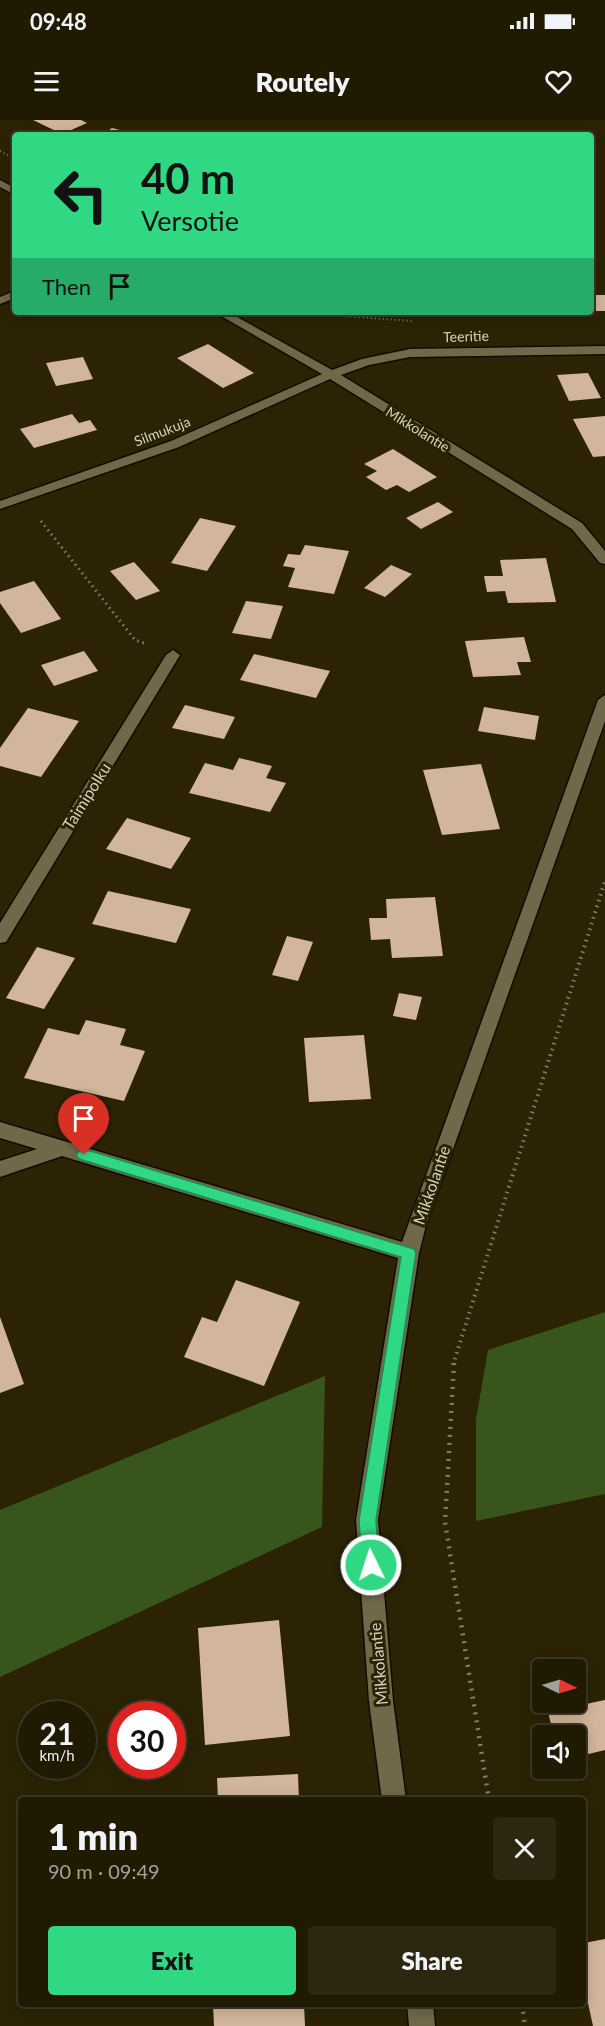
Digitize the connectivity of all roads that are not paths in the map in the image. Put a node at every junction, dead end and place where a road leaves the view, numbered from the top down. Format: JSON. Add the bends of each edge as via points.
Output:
{"nodes":[{"id":1,"x":225,"y":315,"type":"edge"},
{"id":2,"x":605,"y":350,"type":"edge"},
{"id":3,"x":331,"y":374,"type":"junction"},
{"id":4,"x":0,"y":505,"type":"edge"},
{"id":5,"x":605,"y":560,"type":"edge"},
{"id":6,"x":173,"y":655,"type":"road end"},
{"id":7,"x":605,"y":700,"type":"edge"},
{"id":8,"x":0,"y":937,"type":"edge"},
{"id":9,"x":0,"y":1130,"type":"edge"},
{"id":10,"x":62,"y":1149,"type":"junction"},
{"id":11,"x":0,"y":1169,"type":"edge"},
{"id":12,"x":409,"y":1253,"type":"junction"},
{"id":13,"x":394,"y":1797,"type":"edge"},
{"id":14,"x":420,"y":2007,"type":"edge"},
{"id":15,"x":422,"y":2026,"type":"edge"}],
"edges":[{"from":1,"to":3,"type":"street","name":"Mikkolantie"},
{"from":2,"to":3,"type":"street","name":"Teeritie","via":[[410,353]]},
{"from":3,"to":4,"type":"street","name":"Silmukuja","via":[[174,444]]},
{"from":3,"to":5,"type":"street","name":"Mikkolantie","via":[[577,526]]},
{"from":6,"to":8,"type":"street","name":"Taimipolku"},
{"from":7,"to":12,"type":"street","name":"Mikkolantie"},
{"from":9,"to":10,"type":"street"},
{"from":10,"to":11,"type":"street"},
{"from":10,"to":12,"type":"street"},
{"from":12,"to":13,"type":"street","name":"Mikkolantie","via":[[367,1520],[381,1701]]},
{"from":14,"to":15,"type":"street"}]}
